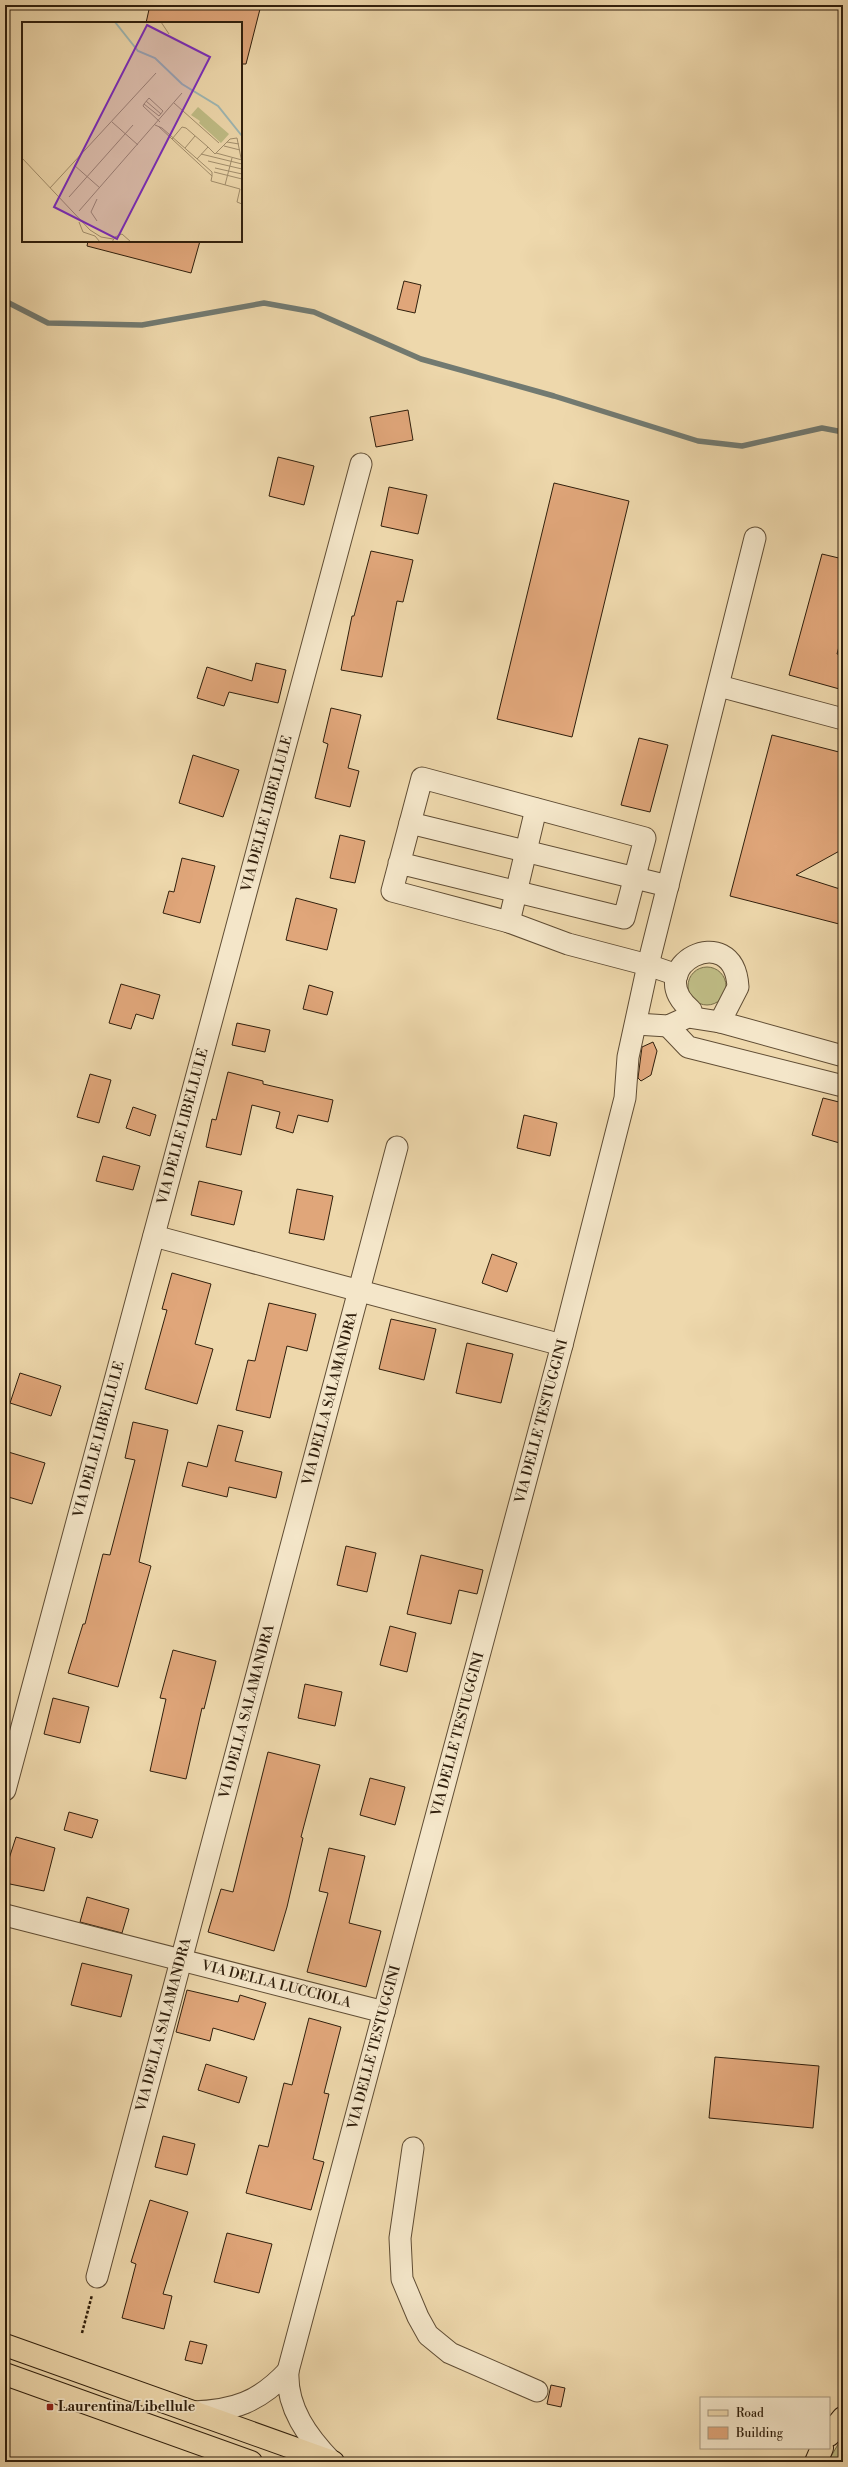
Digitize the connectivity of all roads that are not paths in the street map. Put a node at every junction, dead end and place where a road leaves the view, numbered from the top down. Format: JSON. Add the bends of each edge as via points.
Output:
{"nodes":[{"id":1,"x":361,"y":464,"type":"dead end"},
{"id":2,"x":755,"y":538,"type":"dead end"},
{"id":3,"x":719,"y":686,"type":"junction"},
{"id":4,"x":843,"y":719,"type":"edge"},
{"id":5,"x":536,"y":809,"type":"junction"},
{"id":6,"x":410,"y":822,"type":"junction"},
{"id":7,"x":524,"y":851,"type":"junction"},
{"id":8,"x":399,"y":863,"type":"junction"},
{"id":9,"x":634,"y":878,"type":"junction"},
{"id":10,"x":668,"y":886,"type":"junction"},
{"id":11,"x":515,"y":891,"type":"junction"},
{"id":12,"x":509,"y":922,"type":"junction"},
{"id":13,"x":648,"y":965,"type":"junction"},
{"id":14,"x":677,"y":975,"type":"junction"},
{"id":15,"x":688,"y":1017,"type":"junction"},
{"id":16,"x":720,"y":1022,"type":"junction"},
{"id":17,"x":636,"y":1024,"type":"junction"},
{"id":18,"x":668,"y":1026,"type":"junction"},
{"id":19,"x":843,"y":1056,"type":"edge"},
{"id":20,"x":843,"y":1086,"type":"edge"},
{"id":21,"x":397,"y":1147,"type":"dead end"},
{"id":22,"x":154,"y":1236,"type":"junction"},
{"id":23,"x":359,"y":1292,"type":"junction"},
{"id":24,"x":562,"y":1345,"type":"junction"},
{"id":25,"x":5,"y":1790,"type":"edge"},
{"id":26,"x":5,"y":1915,"type":"edge"},
{"id":27,"x":181,"y":1962,"type":"junction"},
{"id":28,"x":384,"y":2012,"type":"junction"},
{"id":29,"x":413,"y":2148,"type":"dead end"},
{"id":30,"x":97,"y":2277,"type":"road end"},
{"id":31,"x":5,"y":2345,"type":"edge"},
{"id":32,"x":288,"y":2371,"type":"junction"},
{"id":33,"x":5,"y":2374,"type":"edge"},
{"id":34,"x":537,"y":2391,"type":"dead end"},
{"id":35,"x":190,"y":2412,"type":"junction"},
{"id":36,"x":843,"y":2418,"type":"edge"},
{"id":37,"x":830,"y":2434,"type":"edge"},
{"id":38,"x":822,"y":2449,"type":"edge"},
{"id":39,"x":251,"y":2462,"type":"edge"},
{"id":40,"x":333,"y":2462,"type":"edge"},
{"id":41,"x":816,"y":2462,"type":"edge"}],
"edges":[{"from":1,"to":22,"type":"street","name":"VIA DELLE LIBELLULE"},
{"from":2,"to":3,"type":"street","name":"VIA DELLE TESTUGGINI"},
{"from":3,"to":4,"type":"street"},
{"from":3,"to":10,"type":"street","name":"VIA DELLE TESTUGGINI"},
{"from":5,"to":6,"type":"street","via":[[422,778]]},
{"from":5,"to":7,"type":"street"},
{"from":5,"to":9,"type":"street","via":[[645,838]]},
{"from":6,"to":7,"type":"street"},
{"from":6,"to":8,"type":"street"},
{"from":7,"to":9,"type":"street"},
{"from":7,"to":11,"type":"street"},
{"from":8,"to":11,"type":"street"},
{"from":8,"to":12,"type":"street","via":[[392,891]]},
{"from":9,"to":10,"type":"street"},
{"from":9,"to":11,"type":"street","via":[[624,918]]},
{"from":10,"to":13,"type":"street","name":"VIA DELLE TESTUGGINI"},
{"from":11,"to":12,"type":"street"},
{"from":12,"to":13,"type":"street","via":[[568,944]]},
{"from":13,"to":14,"type":"street"},
{"from":13,"to":17,"type":"street","name":"VIA DELLE TESTUGGINI"},
{"from":14,"to":15,"type":"street","via":[[678,995],[691,1010]]},
{"from":14,"to":16,"type":"street","via":[[688,959],[697,954],[718,953],[727,958],[734,966],[738,987]]},
{"from":15,"to":16,"type":"street"},
{"from":15,"to":18,"type":"street"},
{"from":16,"to":19,"type":"street"},
{"from":17,"to":18,"type":"street"},
{"from":17,"to":24,"type":"street","name":"VIA DELLE TESTUGGINI","via":[[628,1057],[625,1098]]},
{"from":18,"to":20,"type":"street","via":[[688,1047]]},
{"from":21,"to":23,"type":"street","name":"VIA DELLA SALAMANDRA"},
{"from":22,"to":23,"type":"street"},
{"from":22,"to":25,"type":"street","name":"VIA DELLE LIBELLULE"},
{"from":23,"to":24,"type":"street"},
{"from":23,"to":27,"type":"street","name":"VIA DELLA SALAMANDRA"},
{"from":24,"to":28,"type":"street","name":"VIA DELLE TESTUGGINI"},
{"from":26,"to":27,"type":"street","name":"VIA DELLA LUCCIOLA"},
{"from":27,"to":28,"type":"street","name":"VIA DELLA LUCCIOLA"},
{"from":27,"to":30,"type":"street","name":"VIA DELLA SALAMANDRA"},
{"from":28,"to":32,"type":"street","name":"VIA DELLE TESTUGGINI"},
{"from":29,"to":34,"type":"street","via":[[400,2238],[402,2279],[418,2317],[428,2335],[450,2353]]},
{"from":31,"to":35,"type":"main road"},
{"from":32,"to":35,"type":"street","via":[[270,2390],[251,2401],[219,2410]]},
{"from":32,"to":40,"type":"street","via":[[290,2393],[301,2423],[312,2440]]},
{"from":33,"to":39,"type":"main road"},
{"from":35,"to":40,"type":"main road"},
{"from":36,"to":37,"type":"main road"},
{"from":38,"to":41,"type":"main road"}]}
